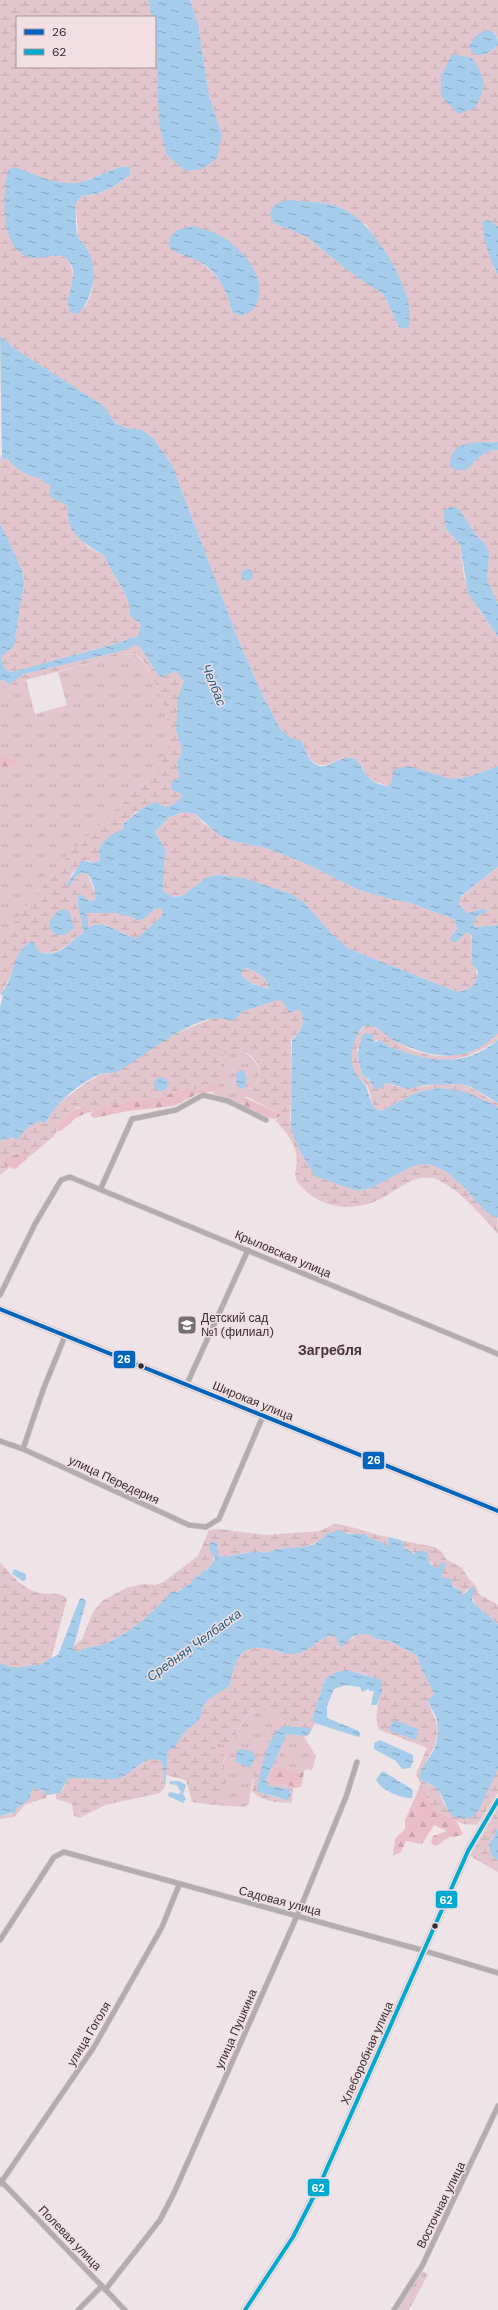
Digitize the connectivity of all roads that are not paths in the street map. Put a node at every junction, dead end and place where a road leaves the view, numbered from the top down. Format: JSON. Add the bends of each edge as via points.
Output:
{"nodes":[{"id":1,"x":266,"y":1120,"type":"dead end"},
{"id":2,"x":101,"y":1188,"type":"junction"},
{"id":3,"x":248,"y":1250,"type":"junction"},
{"id":4,"x":0,"y":1295,"type":"edge"},
{"id":5,"x":0,"y":1309,"type":"edge"},
{"id":6,"x":65,"y":1336,"type":"junction"},
{"id":7,"x":498,"y":1354,"type":"edge"},
{"id":8,"x":186,"y":1386,"type":"junction"},
{"id":9,"x":263,"y":1416,"type":"junction"},
{"id":10,"x":0,"y":1441,"type":"edge"},
{"id":11,"x":23,"y":1449,"type":"junction"},
{"id":12,"x":498,"y":1511,"type":"edge"},
{"id":13,"x":357,"y":1762,"type":"dead end"},
{"id":14,"x":498,"y":1800,"type":"edge"},
{"id":15,"x":179,"y":1885,"type":"junction"},
{"id":16,"x":297,"y":1916,"type":"junction"},
{"id":17,"x":0,"y":1940,"type":"edge"},
{"id":18,"x":425,"y":1951,"type":"junction"},
{"id":19,"x":498,"y":1973,"type":"edge"},
{"id":20,"x":498,"y":2106,"type":"edge"},
{"id":21,"x":1,"y":2182,"type":"edge"},
{"id":22,"x":104,"y":2288,"type":"junction"},
{"id":23,"x":78,"y":2310,"type":"edge"},
{"id":24,"x":125,"y":2310,"type":"edge"},
{"id":25,"x":245,"y":2310,"type":"edge"},
{"id":26,"x":394,"y":2310,"type":"edge"}],
"edges":[{"from":1,"to":2,"type":"street","via":[[228,1100],[203,1095],[176,1110],[132,1119]]},
{"from":2,"to":3,"type":"street","name":"Крыловская улица"},
{"from":2,"to":4,"type":"street","name":"Крыловская улица","via":[[76,1178],[66,1177],[61,1180],[35,1224]]},
{"from":3,"to":7,"type":"street","name":"Крыловская улица"},
{"from":3,"to":8,"type":"street"},
{"from":5,"to":6,"type":"street","name":"Широкая улица"},
{"from":6,"to":8,"type":"street","name":"Широкая улица"},
{"from":6,"to":11,"type":"street"},
{"from":8,"to":9,"type":"street","name":"Широкая улица"},
{"from":9,"to":11,"type":"street","name":"улица Передерия","via":[[219,1519],[206,1526],[189,1525]]},
{"from":9,"to":12,"type":"street","name":"Широкая улица"},
{"from":10,"to":11,"type":"street","name":"улица Передерия"},
{"from":13,"to":16,"type":"street","name":"улица Пушкина","via":[[346,1797]]},
{"from":14,"to":18,"type":"street","name":"Хлеборобная улица","via":[[468,1851]]},
{"from":15,"to":16,"type":"street","name":"Садовая улица"},
{"from":15,"to":17,"type":"street","name":"Садовая улица","via":[[70,1853],[57,1854]]},
{"from":15,"to":21,"type":"street","name":"улица Гоголя","via":[[162,1927],[94,2047]]},
{"from":16,"to":18,"type":"street","name":"Садовая улица"},
{"from":16,"to":22,"type":"street","name":"улица Пушкина","via":[[165,2210]]},
{"from":18,"to":19,"type":"street","name":"Садовая улица"},
{"from":18,"to":25,"type":"street","name":"Хлеборобная улица","via":[[320,2184],[292,2237]]},
{"from":20,"to":26,"type":"street","name":"Восточная улица","via":[[422,2266]]},
{"from":21,"to":22,"type":"street","name":"Полевая улица"},
{"from":22,"to":23,"type":"street","name":"улица Пушкина"},
{"from":22,"to":24,"type":"street","name":"Полевая улица"}]}
